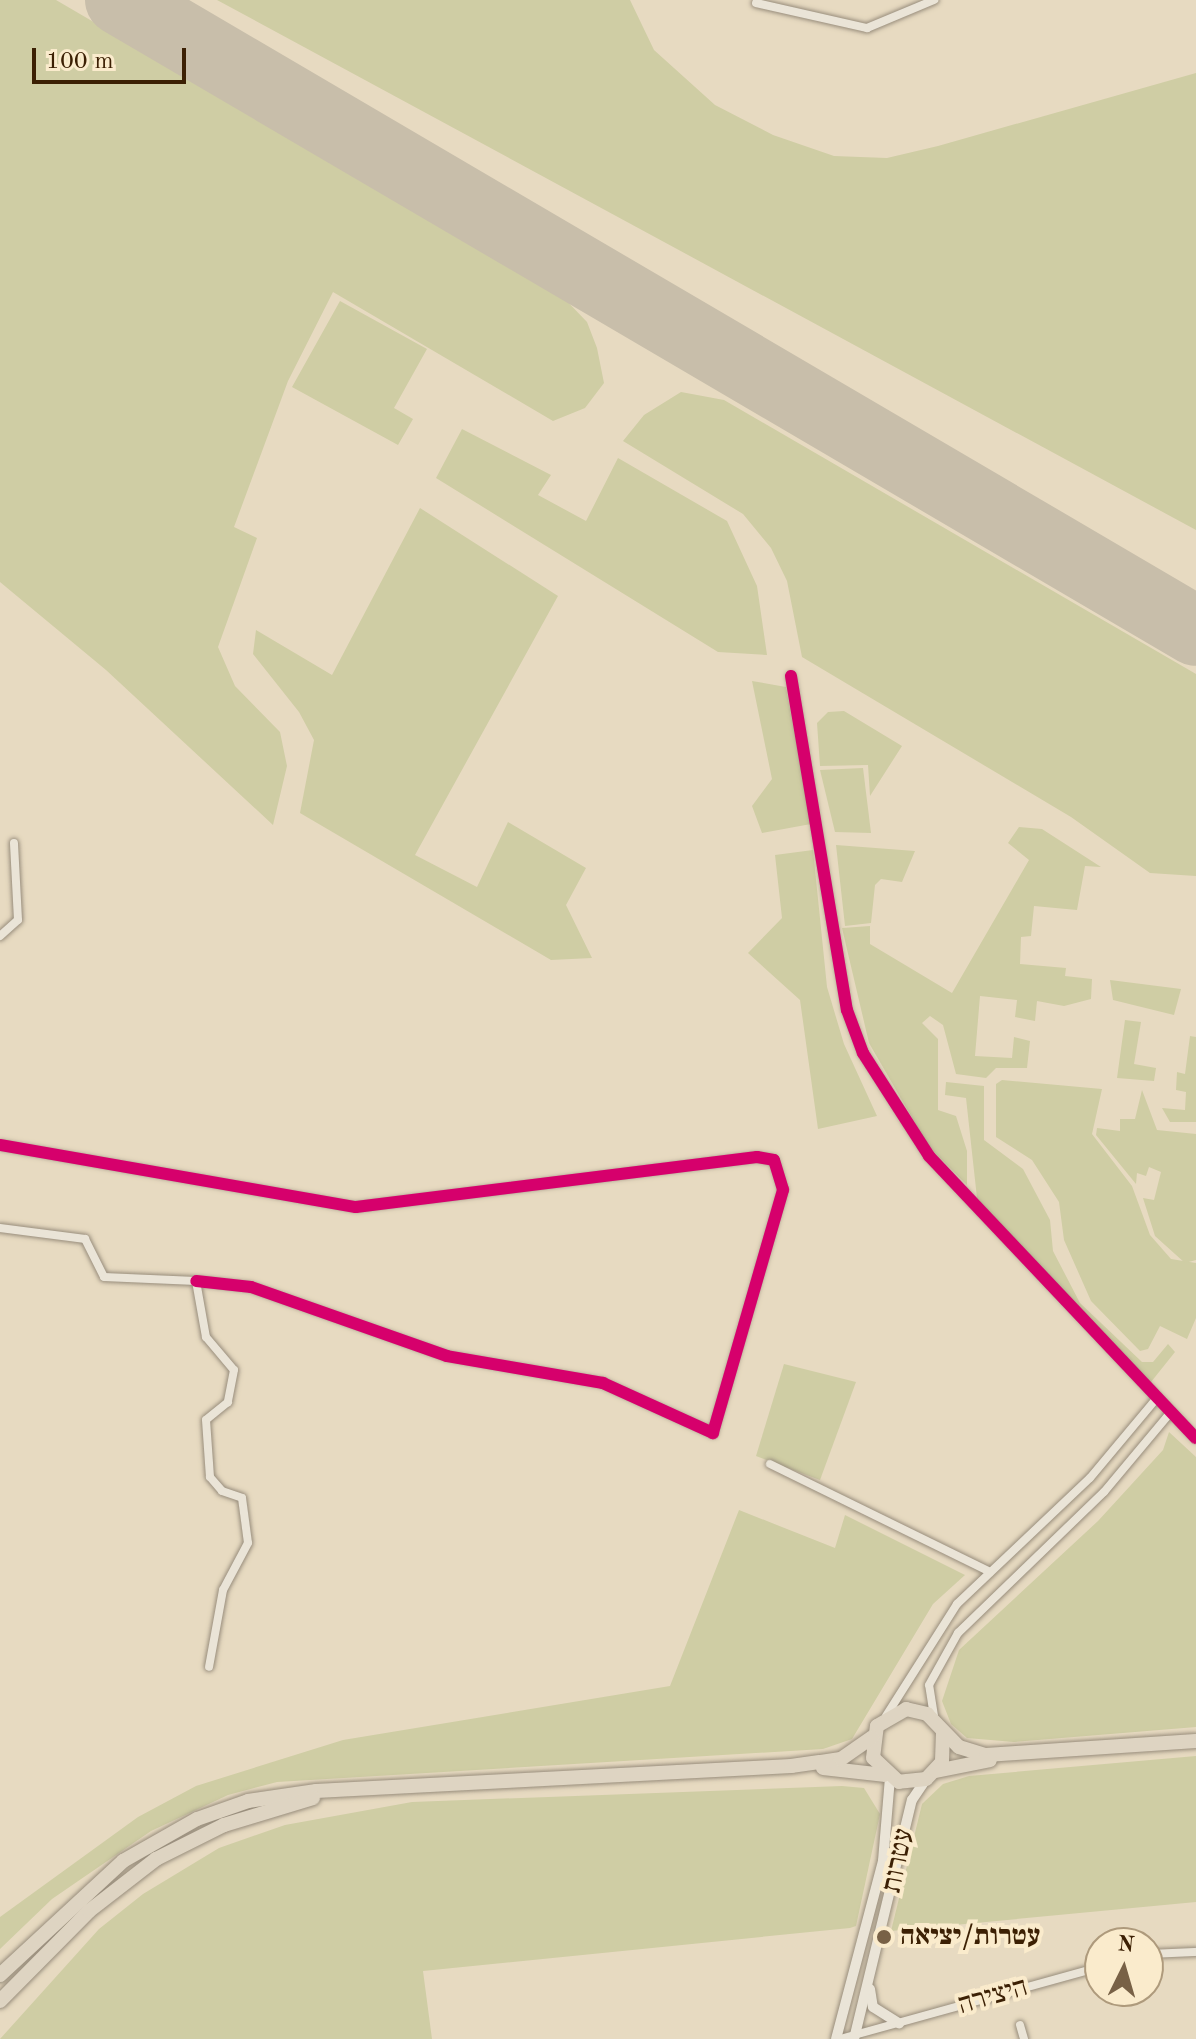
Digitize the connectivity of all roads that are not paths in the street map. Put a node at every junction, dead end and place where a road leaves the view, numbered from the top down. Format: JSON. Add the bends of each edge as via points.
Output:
{"nodes":[{"id":1,"x":934,"y":0,"type":"edge"},
{"id":2,"x":756,"y":3,"type":"dead end"},
{"id":3,"x":791,"y":676,"type":"dead end"},
{"id":4,"x":14,"y":843,"type":"dead end"},
{"id":5,"x":0,"y":936,"type":"edge"},
{"id":6,"x":0,"y":1145,"type":"edge"},
{"id":7,"x":0,"y":1228,"type":"edge"},
{"id":8,"x":196,"y":1281,"type":"junction"},
{"id":9,"x":1156,"y":1399,"type":"junction"},
{"id":10,"x":1170,"y":1413,"type":"junction"},
{"id":11,"x":1196,"y":1438,"type":"edge"},
{"id":12,"x":770,"y":1464,"type":"dead end"},
{"id":13,"x":990,"y":1572,"type":"junction"},
{"id":14,"x":209,"y":1667,"type":"dead end"},
{"id":15,"x":886,"y":1716,"type":"junction"},
{"id":16,"x":939,"y":1726,"type":"junction"},
{"id":17,"x":872,"y":1737,"type":"junction"},
{"id":18,"x":1196,"y":1741,"type":"edge"},
{"id":19,"x":1019,"y":1756,"type":"junction"},
{"id":20,"x":791,"y":1766,"type":"junction"},
{"id":21,"x":931,"y":1775,"type":"junction"},
{"id":22,"x":887,"y":1776,"type":"junction"},
{"id":23,"x":365,"y":1790,"type":"junction"},
{"id":24,"x":1196,"y":1952,"type":"edge"},
{"id":25,"x":1164,"y":1953,"type":"edge"},
{"id":26,"x":1084,"y":1971,"type":"edge"},
{"id":27,"x":0,"y":1975,"type":"edge"},
{"id":28,"x":870,"y":1981,"type":"junction"},
{"id":29,"x":0,"y":2001,"type":"edge"},
{"id":30,"x":899,"y":2023,"type":"junction"},
{"id":31,"x":1020,"y":2025,"type":"dead end"},
{"id":32,"x":855,"y":2037,"type":"edge"},
{"id":33,"x":838,"y":2039,"type":"edge"},
{"id":34,"x":1024,"y":2039,"type":"edge"}],
"edges":[{"from":1,"to":2,"type":"street","via":[[867,28]]},
{"from":3,"to":9,"type":"street","via":[[847,1010],[863,1053],[929,1156]]},
{"from":4,"to":5,"type":"street","via":[[18,920]]},
{"from":6,"to":8,"type":"street","via":[[356,1207],[757,1157],[774,1160],[783,1190],[713,1433],[603,1383],[447,1356],[251,1287]]},
{"from":7,"to":8,"type":"street","via":[[85,1239],[104,1277]]},
{"from":8,"to":14,"type":"street","via":[[206,1337],[234,1370],[228,1402],[206,1420],[210,1477],[222,1491],[242,1498],[248,1543],[223,1590]]},
{"from":9,"to":10,"type":"street"},
{"from":9,"to":13,"type":"street","via":[[1090,1478]]},
{"from":10,"to":11,"type":"street"},
{"from":10,"to":16,"type":"street","via":[[1110,1485],[958,1633],[929,1685]]},
{"from":12,"to":13,"type":"street"},
{"from":13,"to":15,"type":"street","via":[[943,1622]]},
{"from":15,"to":16,"type":"highway","via":[[906,1709]]},
{"from":15,"to":17,"type":"highway"},
{"from":16,"to":19,"type":"highway","via":[[969,1751]]},
{"from":16,"to":21,"type":"highway","via":[[945,1752]]},
{"from":17,"to":20,"type":"highway","via":[[841,1759]]},
{"from":17,"to":22,"type":"highway","via":[[873,1758]]},
{"from":18,"to":19,"type":"highway"},
{"from":19,"to":21,"type":"highway"},
{"from":20,"to":22,"type":"highway"},
{"from":20,"to":23,"type":"highway"},
{"from":21,"to":22,"type":"highway"},
{"from":21,"to":28,"type":"street","name":"עטרות","via":[[912,1800]]},
{"from":22,"to":33,"type":"street","name":"עטרות","via":[[883,1861]]},
{"from":23,"to":27,"type":"highway","via":[[248,1801],[173,1830],[98,1881]]},
{"from":23,"to":29,"type":"highway","via":[[311,1798],[224,1825],[156,1859],[89,1911]]},
{"from":24,"to":25,"type":"street"},
{"from":26,"to":30,"type":"street","name":"היצירה"},
{"from":28,"to":30,"type":"street","via":[[873,2007]]},
{"from":28,"to":32,"type":"street","name":"עטרות"},
{"from":30,"to":32,"type":"street","name":"היצירה"},
{"from":31,"to":34,"type":"street"},
{"from":32,"to":33,"type":"street","name":"היצירה"}]}
